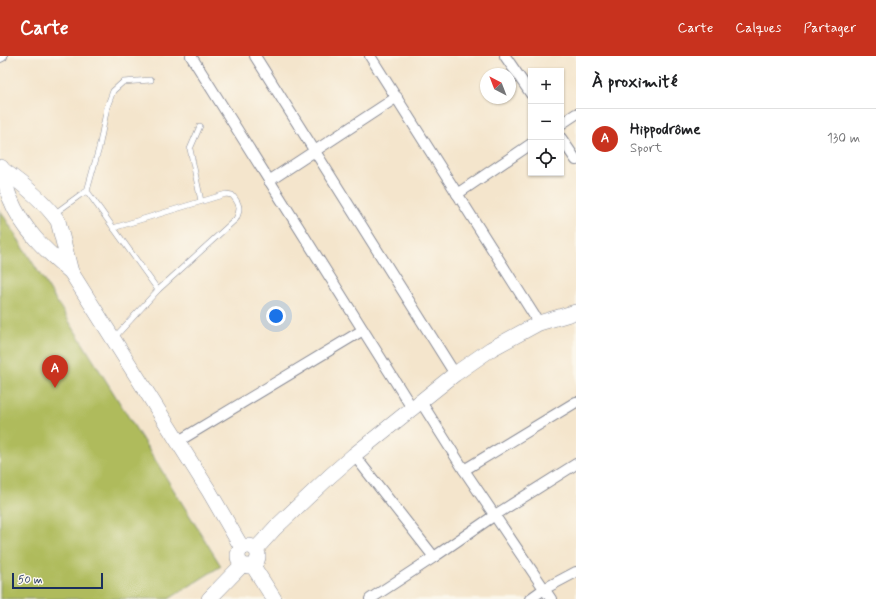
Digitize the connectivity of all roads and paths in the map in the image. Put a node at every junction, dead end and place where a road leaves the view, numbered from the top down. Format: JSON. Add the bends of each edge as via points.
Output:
{"nodes":[{"id":1,"x":191,"y":56,"type":"edge"},
{"id":2,"x":255,"y":56,"type":"edge"},
{"id":3,"x":370,"y":56,"type":"edge"},
{"id":4,"x":505,"y":56,"type":"edge"},
{"id":5,"x":151,"y":80,"type":"dead end"},
{"id":6,"x":528,"y":90,"type":"edge"},
{"id":7,"x":397,"y":98,"type":"junction"},
{"id":8,"x":576,"y":114,"type":"edge"},
{"id":9,"x":564,"y":122,"type":"edge"},
{"id":10,"x":200,"y":126,"type":"dead end"},
{"id":11,"x":562,"y":140,"type":"edge"},
{"id":12,"x":528,"y":146,"type":"edge"},
{"id":13,"x":315,"y":151,"type":"junction"},
{"id":14,"x":576,"y":160,"type":"edge"},
{"id":15,"x":1,"y":168,"type":"edge"},
{"id":16,"x":269,"y":181,"type":"junction"},
{"id":17,"x":87,"y":191,"type":"junction"},
{"id":18,"x":457,"y":194,"type":"junction"},
{"id":19,"x":201,"y":201,"type":"junction"},
{"id":20,"x":53,"y":214,"type":"junction"},
{"id":21,"x":114,"y":228,"type":"junction"},
{"id":22,"x":71,"y":272,"type":"junction"},
{"id":23,"x":158,"y":290,"type":"junction"},
{"id":24,"x":576,"y":312,"type":"edge"},
{"id":25,"x":539,"y":323,"type":"junction"},
{"id":26,"x":363,"y":330,"type":"junction"},
{"id":27,"x":113,"y":339,"type":"junction"},
{"id":28,"x":455,"y":374,"type":"junction"},
{"id":29,"x":576,"y":402,"type":"edge"},
{"id":30,"x":417,"y":405,"type":"junction"},
{"id":31,"x":177,"y":442,"type":"junction"},
{"id":32,"x":354,"y":455,"type":"junction"},
{"id":33,"x":576,"y":464,"type":"edge"},
{"id":34,"x":464,"y":470,"type":"junction"},
{"id":35,"x":494,"y":515,"type":"junction"},
{"id":36,"x":249,"y":548,"type":"junction"},
{"id":37,"x":434,"y":557,"type":"junction"},
{"id":38,"x":248,"y":566,"type":"junction"},
{"id":39,"x":576,"y":572,"type":"edge"},
{"id":40,"x":544,"y":589,"type":"junction"},
{"id":41,"x":374,"y":598,"type":"edge"},
{"id":42,"x":209,"y":599,"type":"edge"},
{"id":43,"x":274,"y":599,"type":"edge"},
{"id":44,"x":530,"y":599,"type":"edge"},
{"id":45,"x":551,"y":599,"type":"edge"}],
"edges":[{"from":1,"to":16,"type":"street"},
{"from":2,"to":13,"type":"street"},
{"from":3,"to":7,"type":"street"},
{"from":4,"to":6,"type":"street"},
{"from":5,"to":17,"type":"lane","via":[[123,82],[113,91]]},
{"from":7,"to":13,"type":"street"},
{"from":7,"to":18,"type":"street"},
{"from":8,"to":9,"type":"street"},
{"from":10,"to":19,"type":"lane","via":[[190,150]]},
{"from":11,"to":14,"type":"street"},
{"from":12,"to":18,"type":"street"},
{"from":13,"to":16,"type":"street"},
{"from":13,"to":28,"type":"street"},
{"from":15,"to":20,"type":"street"},
{"from":15,"to":22,"type":"street","via":[[17,214],[44,248]]},
{"from":16,"to":26,"type":"street"},
{"from":17,"to":20,"type":"lane"},
{"from":17,"to":21,"type":"lane"},
{"from":18,"to":25,"type":"street"},
{"from":19,"to":21,"type":"lane"},
{"from":19,"to":23,"type":"lane","via":[[226,194],[232,195],[238,202],[240,211],[236,219]]},
{"from":20,"to":22,"type":"street","via":[[58,221]]},
{"from":21,"to":23,"type":"lane"},
{"from":22,"to":27,"type":"street"},
{"from":23,"to":27,"type":"lane"},
{"from":24,"to":25,"type":"street"},
{"from":25,"to":28,"type":"street","via":[[491,349]]},
{"from":26,"to":30,"type":"street"},
{"from":26,"to":31,"type":"street"},
{"from":27,"to":31,"type":"street"},
{"from":28,"to":30,"type":"street"},
{"from":29,"to":34,"type":"street"},
{"from":30,"to":32,"type":"street"},
{"from":30,"to":34,"type":"street"},
{"from":31,"to":36,"type":"street"},
{"from":32,"to":36,"type":"street","via":[[275,528]]},
{"from":32,"to":37,"type":"street"},
{"from":33,"to":35,"type":"street"},
{"from":34,"to":35,"type":"street"},
{"from":35,"to":37,"type":"street"},
{"from":35,"to":40,"type":"street"},
{"from":36,"to":38,"type":"street","via":[[259,554],[259,558]]},
{"from":37,"to":41,"type":"street"},
{"from":38,"to":42,"type":"street"},
{"from":38,"to":43,"type":"street"},
{"from":39,"to":40,"type":"street"},
{"from":40,"to":44,"type":"street"},
{"from":40,"to":45,"type":"street"}]}
